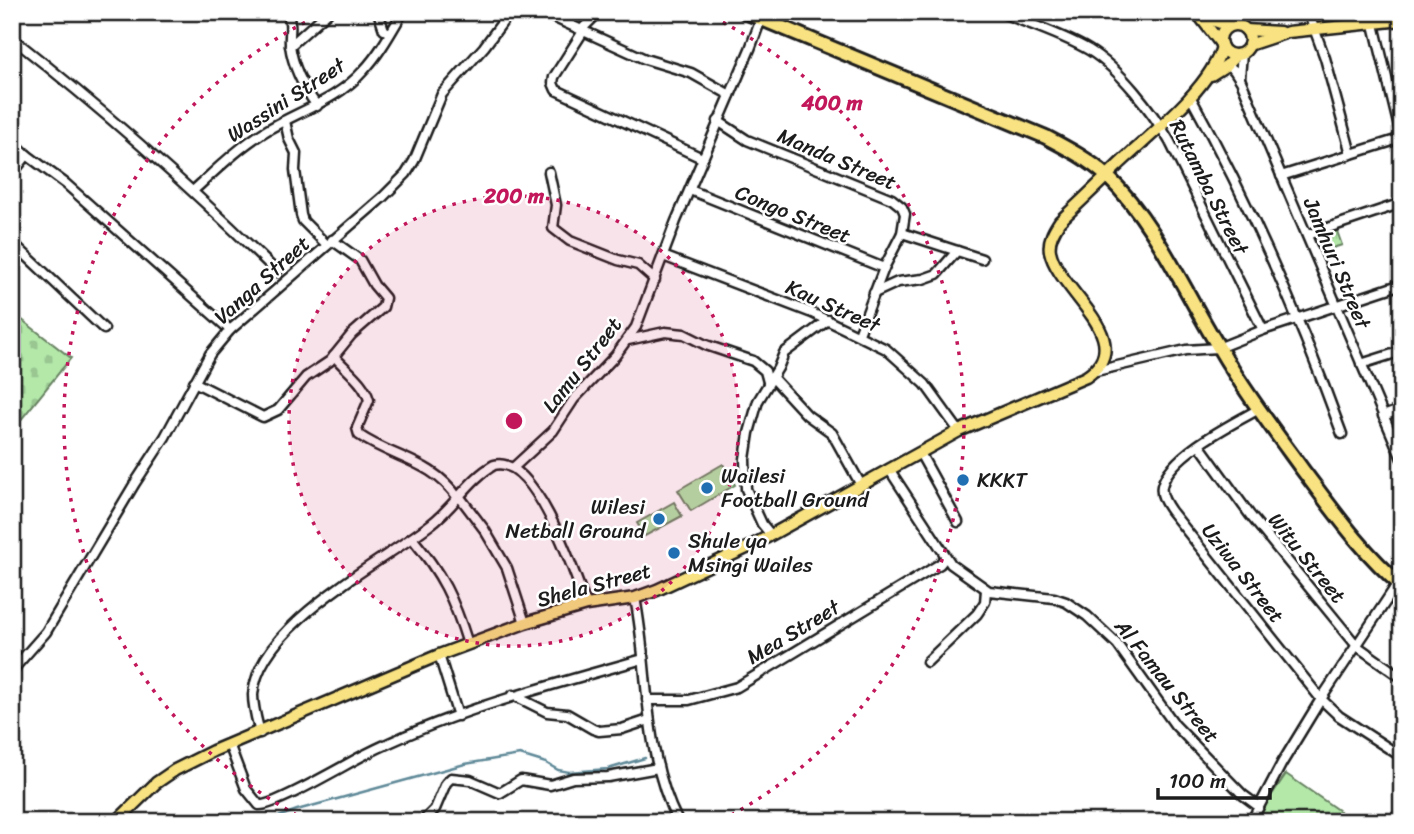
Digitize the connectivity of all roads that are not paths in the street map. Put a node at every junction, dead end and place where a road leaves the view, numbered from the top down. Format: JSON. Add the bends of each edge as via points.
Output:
{"nodes":[{"id":1,"x":287,"y":12,"type":"edge"},
{"id":2,"x":328,"y":12,"type":"edge"},
{"id":3,"x":378,"y":12,"type":"edge"},
{"id":4,"x":403,"y":12,"type":"edge"},
{"id":5,"x":510,"y":12,"type":"edge"},
{"id":6,"x":542,"y":12,"type":"edge"},
{"id":7,"x":599,"y":12,"type":"edge"},
{"id":8,"x":744,"y":12,"type":"edge"},
{"id":9,"x":1000,"y":12,"type":"edge"},
{"id":10,"x":1308,"y":12,"type":"edge"},
{"id":11,"x":1196,"y":14,"type":"edge"},
{"id":12,"x":1373,"y":18,"type":"edge"},
{"id":13,"x":761,"y":19,"type":"junction"},
{"id":14,"x":1402,"y":20,"type":"edge"},
{"id":15,"x":1229,"y":26,"type":"junction"},
{"id":16,"x":1316,"y":29,"type":"junction"},
{"id":17,"x":583,"y":30,"type":"junction"},
{"id":18,"x":1246,"y":30,"type":"junction"},
{"id":19,"x":1288,"y":32,"type":"junction"},
{"id":20,"x":390,"y":33,"type":"junction"},
{"id":21,"x":12,"y":38,"type":"edge"},
{"id":22,"x":290,"y":46,"type":"junction"},
{"id":23,"x":1221,"y":46,"type":"junction"},
{"id":24,"x":1242,"y":51,"type":"junction"},
{"id":25,"x":1227,"y":65,"type":"junction"},
{"id":26,"x":1208,"y":77,"type":"junction"},
{"id":27,"x":1241,"y":81,"type":"junction"},
{"id":28,"x":730,"y":95,"type":"junction"},
{"id":29,"x":1190,"y":96,"type":"junction"},
{"id":30,"x":317,"y":106,"type":"junction"},
{"id":31,"x":285,"y":121,"type":"junction"},
{"id":32,"x":718,"y":121,"type":"junction"},
{"id":33,"x":1160,"y":126,"type":"junction"},
{"id":34,"x":1402,"y":139,"type":"edge"},
{"id":35,"x":12,"y":141,"type":"edge"},
{"id":36,"x":1351,"y":154,"type":"junction"},
{"id":37,"x":27,"y":155,"type":"junction"},
{"id":38,"x":702,"y":158,"type":"junction"},
{"id":39,"x":549,"y":172,"type":"dead end"},
{"id":40,"x":12,"y":174,"type":"edge"},
{"id":41,"x":1281,"y":176,"type":"junction"},
{"id":42,"x":1107,"y":177,"type":"junction"},
{"id":43,"x":194,"y":190,"type":"junction"},
{"id":44,"x":690,"y":190,"type":"junction"},
{"id":45,"x":1402,"y":203,"type":"edge"},
{"id":46,"x":902,"y":233,"type":"junction"},
{"id":47,"x":1307,"y":235,"type":"junction"},
{"id":48,"x":12,"y":242,"type":"edge"},
{"id":49,"x":329,"y":242,"type":"junction"},
{"id":50,"x":957,"y":251,"type":"junction"},
{"id":51,"x":663,"y":256,"type":"junction"},
{"id":52,"x":982,"y":259,"type":"dead end"},
{"id":53,"x":884,"y":268,"type":"junction"},
{"id":54,"x":277,"y":272,"type":"dead end"},
{"id":55,"x":655,"y":280,"type":"junction"},
{"id":56,"x":1402,"y":284,"type":"edge"},
{"id":57,"x":874,"y":293,"type":"junction"},
{"id":58,"x":1336,"y":306,"type":"junction"},
{"id":59,"x":1298,"y":318,"type":"junction"},
{"id":60,"x":828,"y":320,"type":"junction"},
{"id":61,"x":104,"y":329,"type":"dead end"},
{"id":62,"x":230,"y":330,"type":"junction"},
{"id":63,"x":1263,"y":330,"type":"junction"},
{"id":64,"x":859,"y":334,"type":"junction"},
{"id":65,"x":628,"y":340,"type":"junction"},
{"id":66,"x":1218,"y":348,"type":"junction"},
{"id":67,"x":1402,"y":351,"type":"edge"},
{"id":68,"x":334,"y":356,"type":"junction"},
{"id":69,"x":1361,"y":364,"type":"junction"},
{"id":70,"x":1096,"y":371,"type":"junction"},
{"id":71,"x":770,"y":379,"type":"junction"},
{"id":72,"x":194,"y":382,"type":"junction"},
{"id":73,"x":1259,"y":409,"type":"junction"},
{"id":74,"x":1402,"y":410,"type":"edge"},
{"id":75,"x":1383,"y":416,"type":"junction"},
{"id":76,"x":959,"y":431,"type":"junction"},
{"id":77,"x":1342,"y":434,"type":"dead end"},
{"id":78,"x":1200,"y":446,"type":"junction"},
{"id":79,"x":920,"y":453,"type":"junction"},
{"id":80,"x":1402,"y":459,"type":"edge"},
{"id":81,"x":514,"y":467,"type":"junction"},
{"id":82,"x":889,"y":469,"type":"junction"},
{"id":83,"x":861,"y":485,"type":"junction"},
{"id":84,"x":459,"y":497,"type":"junction"},
{"id":85,"x":958,"y":522,"type":"dead end"},
{"id":86,"x":771,"y":535,"type":"junction"},
{"id":87,"x":412,"y":538,"type":"junction"},
{"id":88,"x":945,"y":558,"type":"junction"},
{"id":89,"x":1401,"y":582,"type":"edge"},
{"id":90,"x":986,"y":590,"type":"junction"},
{"id":91,"x":635,"y":598,"type":"junction"},
{"id":92,"x":586,"y":605,"type":"junction"},
{"id":93,"x":525,"y":623,"type":"junction"},
{"id":94,"x":468,"y":644,"type":"junction"},
{"id":95,"x":1357,"y":646,"type":"junction"},
{"id":96,"x":12,"y":654,"type":"edge"},
{"id":97,"x":439,"y":654,"type":"junction"},
{"id":98,"x":643,"y":659,"type":"junction"},
{"id":99,"x":928,"y":663,"type":"dead end"},
{"id":100,"x":14,"y":670,"type":"edge"},
{"id":101,"x":1402,"y":678,"type":"edge"},
{"id":102,"x":513,"y":695,"type":"junction"},
{"id":103,"x":1321,"y":699,"type":"junction"},
{"id":104,"x":647,"y":700,"type":"junction"},
{"id":105,"x":458,"y":716,"type":"junction"},
{"id":106,"x":649,"y":720,"type":"junction"},
{"id":107,"x":260,"y":733,"type":"junction"},
{"id":108,"x":229,"y":744,"type":"junction"},
{"id":109,"x":1402,"y":757,"type":"edge"},
{"id":110,"x":657,"y":765,"type":"junction"},
{"id":111,"x":1258,"y":806,"type":"junction"},
{"id":112,"x":676,"y":820,"type":"edge"},
{"id":113,"x":116,"y":822,"type":"edge"},
{"id":114,"x":422,"y":822,"type":"edge"},
{"id":115,"x":1251,"y":822,"type":"edge"}],
"edges":[{"from":1,"to":22,"type":"street","via":[[292,23]]},
{"from":2,"to":22,"type":"street"},
{"from":3,"to":20,"type":"street","via":[[384,30]]},
{"from":4,"to":20,"type":"street","name":"Wassini Street"},
{"from":5,"to":49,"type":"street","name":"Vanga Street","via":[[442,94],[406,174]]},
{"from":6,"to":17,"type":"street"},
{"from":7,"to":17,"type":"street"},
{"from":8,"to":13,"type":"highway"},
{"from":9,"to":33,"type":"street","name":"Rutamba Street","via":[[1096,55]]},
{"from":10,"to":16,"type":"street"},
{"from":11,"to":15,"type":"main road"},
{"from":11,"to":23,"type":"main road"},
{"from":12,"to":14,"type":"main road"},
{"from":12,"to":16,"type":"main road"},
{"from":12,"to":34,"type":"street"},
{"from":13,"to":28,"type":"street","name":"Lamu Street"},
{"from":13,"to":42,"type":"highway","via":[[1046,137]]},
{"from":15,"to":18,"type":"main road"},
{"from":15,"to":23,"type":"main road"},
{"from":16,"to":19,"type":"main road"},
{"from":16,"to":36,"type":"street"},
{"from":17,"to":28,"type":"street","via":[[645,59],[691,73]]},
{"from":17,"to":38,"type":"street","via":[[554,77],[556,90]]},
{"from":18,"to":19,"type":"main road"},
{"from":18,"to":24,"type":"main road","via":[[1250,37]]},
{"from":19,"to":24,"type":"main road"},
{"from":20,"to":30,"type":"street","name":"Wassini Street","via":[[363,72]]},
{"from":21,"to":43,"type":"street"},
{"from":22,"to":30,"type":"street","via":[[298,76]]},
{"from":23,"to":24,"type":"main road","via":[[1226,52]]},
{"from":23,"to":26,"type":"main road"},
{"from":24,"to":25,"type":"main road"},
{"from":24,"to":27,"type":"street"},
{"from":25,"to":26,"type":"main road"},
{"from":25,"to":27,"type":"street"},
{"from":26,"to":29,"type":"main road"},
{"from":27,"to":41,"type":"street","name":"Jamhuri Street"},
{"from":28,"to":32,"type":"street","name":"Lamu Street"},
{"from":29,"to":33,"type":"main road"},
{"from":29,"to":59,"type":"street"},
{"from":30,"to":31,"type":"street","name":"Wassini Street"},
{"from":31,"to":43,"type":"street","name":"Wassini Street","via":[[238,150]]},
{"from":31,"to":49,"type":"street","via":[[296,153],[303,221]]},
{"from":32,"to":38,"type":"street","name":"Lamu Street"},
{"from":32,"to":46,"type":"street","name":"Manda Street","via":[[747,139],[891,199],[905,214]]},
{"from":33,"to":42,"type":"main road"},
{"from":33,"to":63,"type":"street","name":"Rutamba Street"},
{"from":34,"to":36,"type":"street"},
{"from":35,"to":37,"type":"street"},
{"from":36,"to":41,"type":"street"},
{"from":37,"to":40,"type":"street"},
{"from":37,"to":62,"type":"street"},
{"from":38,"to":44,"type":"street","name":"Lamu Street"},
{"from":39,"to":55,"type":"street","via":[[557,233],[638,265]]},
{"from":41,"to":47,"type":"street","name":"Jamhuri Street"},
{"from":42,"to":66,"type":"highway","via":[[1150,231]]},
{"from":42,"to":70,"type":"main road","via":[[1060,221],[1049,250],[1060,275],[1104,337],[1104,359]]},
{"from":43,"to":54,"type":"street"},
{"from":44,"to":51,"type":"street","name":"Lamu Street"},
{"from":44,"to":53,"type":"street","name":"Congo Street"},
{"from":45,"to":47,"type":"street"},
{"from":46,"to":50,"type":"street"},
{"from":46,"to":53,"type":"street"},
{"from":47,"to":58,"type":"street","name":"Jamhuri Street"},
{"from":48,"to":61,"type":"street"},
{"from":49,"to":62,"type":"street","name":"Vanga Street"},
{"from":49,"to":68,"type":"street","via":[[360,260],[385,298],[383,307]]},
{"from":50,"to":52,"type":"street"},
{"from":50,"to":57,"type":"street","via":[[937,274],[898,282]]},
{"from":51,"to":55,"type":"street","name":"Lamu Street"},
{"from":51,"to":60,"type":"street","name":"Kau Street"},
{"from":53,"to":57,"type":"street"},
{"from":55,"to":65,"type":"street","name":"Lamu Street"},
{"from":56,"to":58,"type":"street"},
{"from":57,"to":64,"type":"street"},
{"from":58,"to":59,"type":"street"},
{"from":58,"to":69,"type":"street","name":"Jamhuri Street"},
{"from":59,"to":63,"type":"street"},
{"from":59,"to":77,"type":"street"},
{"from":60,"to":64,"type":"street","name":"Kau Street"},
{"from":60,"to":71,"type":"street","via":[[786,351]]},
{"from":62,"to":72,"type":"street","name":"Vanga Street"},
{"from":63,"to":66,"type":"street"},
{"from":64,"to":76,"type":"street","name":"Kau Street","via":[[905,364]]},
{"from":65,"to":71,"type":"street","via":[[664,332],[684,334],[754,361]]},
{"from":65,"to":81,"type":"street","name":"Lamu Street","via":[[574,398],[553,430]]},
{"from":66,"to":70,"type":"street"},
{"from":66,"to":73,"type":"highway"},
{"from":67,"to":69,"type":"street"},
{"from":68,"to":72,"type":"street","via":[[267,416],[258,416]]},
{"from":68,"to":84,"type":"street","via":[[369,396],[357,428],[359,435],[432,471]]},
{"from":69,"to":75,"type":"street","name":"Jamhuri Street"},
{"from":70,"to":76,"type":"main road","name":"Shela Street"},
{"from":71,"to":83,"type":"street","via":[[832,433]]},
{"from":71,"to":86,"type":"street","via":[[749,433],[745,474],[752,505]]},
{"from":72,"to":100,"type":"street","name":"Vanga Street","via":[[46,632]]},
{"from":73,"to":78,"type":"street","name":"Uziwa Street"},
{"from":73,"to":89,"type":"highway","via":[[1352,535]]},
{"from":74,"to":75,"type":"street"},
{"from":75,"to":80,"type":"street","name":"Jamhuri Street"},
{"from":76,"to":79,"type":"main road","name":"Shela Street"},
{"from":78,"to":95,"type":"street","name":"Witu Street"},
{"from":78,"to":103,"type":"street","name":"Uziwa Street","via":[[1177,462],[1162,495]]},
{"from":79,"to":82,"type":"main road","name":"Shela Street"},
{"from":79,"to":85,"type":"street"},
{"from":81,"to":84,"type":"street","name":"Lamu Street","via":[[494,465]]},
{"from":81,"to":92,"type":"street","via":[[533,488],[554,526]]},
{"from":82,"to":83,"type":"main road","name":"Shela Street"},
{"from":82,"to":88,"type":"street","name":"Al Famau Street"},
{"from":83,"to":86,"type":"main road","name":"Shela Street"},
{"from":84,"to":87,"type":"street","name":"Lamu Street"},
{"from":84,"to":93,"type":"street","via":[[507,568]]},
{"from":86,"to":91,"type":"main road","name":"Shela Street"},
{"from":87,"to":94,"type":"street","via":[[442,577]]},
{"from":87,"to":107,"type":"street","name":"Lamu Street","via":[[310,610],[274,647],[253,695]]},
{"from":88,"to":90,"type":"street","name":"Al Famau Street"},
{"from":88,"to":104,"type":"street","name":"Mea Street","via":[[737,687],[689,700]]},
{"from":89,"to":95,"type":"street"},
{"from":90,"to":99,"type":"street","via":[[977,614]]},
{"from":90,"to":111,"type":"street","name":"Al Famau Street","via":[[1062,600],[1087,616],[1117,644],[1175,725]]},
{"from":91,"to":92,"type":"main road","name":"Shela Street"},
{"from":91,"to":98,"type":"street"},
{"from":92,"to":93,"type":"main road","name":"Shela Street"},
{"from":93,"to":94,"type":"main road","name":"Shela Street"},
{"from":94,"to":97,"type":"main road","name":"Shela Street"},
{"from":95,"to":101,"type":"street","name":"Witu Street"},
{"from":95,"to":103,"type":"street"},
{"from":96,"to":100,"type":"street"},
{"from":97,"to":105,"type":"street"},
{"from":97,"to":107,"type":"main road","name":"Shela Street"},
{"from":98,"to":102,"type":"street"},
{"from":98,"to":104,"type":"street"},
{"from":102,"to":105,"type":"street"},
{"from":102,"to":106,"type":"street","via":[[547,712],[568,714],[599,731]]},
{"from":103,"to":109,"type":"street","name":"Uziwa Street"},
{"from":103,"to":111,"type":"street"},
{"from":104,"to":106,"type":"street"},
{"from":105,"to":108,"type":"street","via":[[370,752],[264,805],[246,789]]},
{"from":106,"to":110,"type":"street"},
{"from":107,"to":108,"type":"main road","name":"Shela Street"},
{"from":108,"to":113,"type":"main road","name":"Shela Street","via":[[165,776]]},
{"from":110,"to":112,"type":"street"},
{"from":110,"to":114,"type":"street","via":[[545,786],[521,780],[500,793],[470,780],[451,778],[435,809]]},
{"from":111,"to":115,"type":"street"}]}
